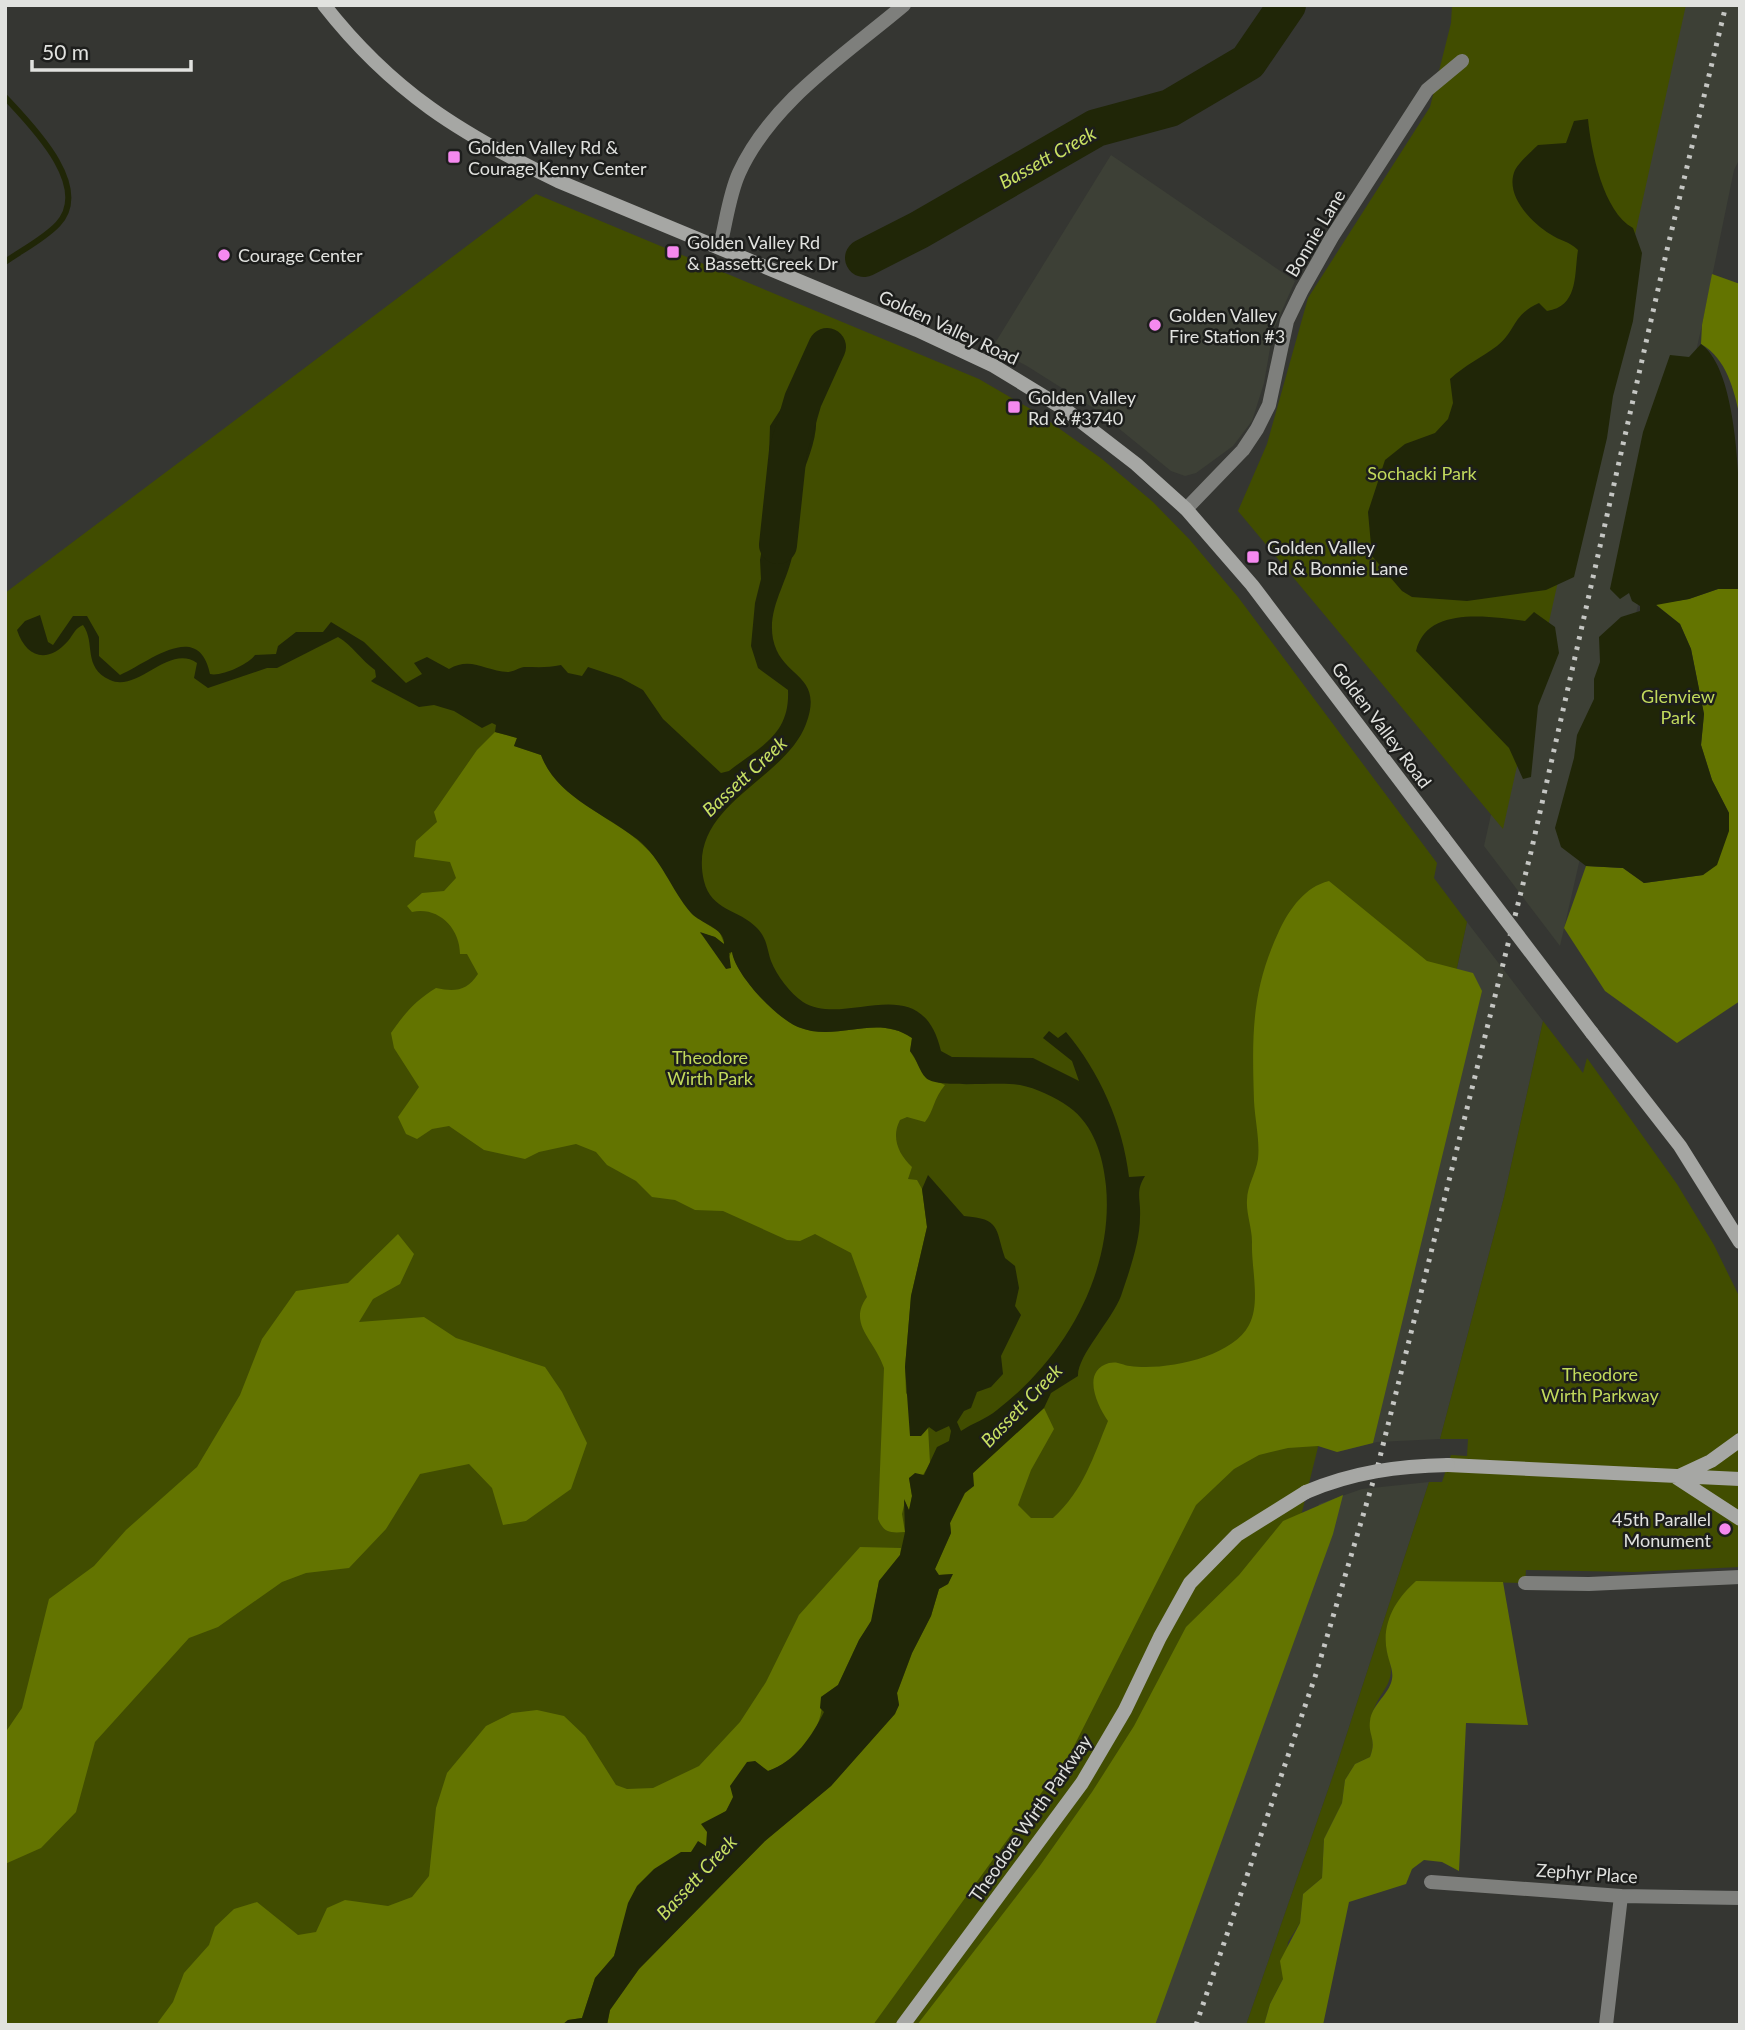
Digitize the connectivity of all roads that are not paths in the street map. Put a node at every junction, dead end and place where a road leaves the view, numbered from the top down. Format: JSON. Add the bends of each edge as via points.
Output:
{"nodes":[{"id":1,"x":324,"y":5,"type":"edge"},
{"id":2,"x":904,"y":5,"type":"edge"},
{"id":3,"x":1462,"y":61,"type":"dead end"},
{"id":4,"x":720,"y":246,"type":"junction"},
{"id":5,"x":1186,"y":509,"type":"junction"},
{"id":6,"x":1740,"y":1242,"type":"edge"},
{"id":7,"x":1740,"y":1440,"type":"edge"},
{"id":8,"x":1676,"y":1477,"type":"junction"},
{"id":9,"x":1740,"y":1479,"type":"edge"},
{"id":10,"x":1740,"y":1519,"type":"edge"},
{"id":11,"x":1740,"y":1577,"type":"edge"},
{"id":12,"x":1525,"y":1583,"type":"dead end"},
{"id":13,"x":1432,"y":1882,"type":"dead end"},
{"id":14,"x":1620,"y":1896,"type":"junction"},
{"id":15,"x":1740,"y":1898,"type":"edge"},
{"id":16,"x":904,"y":2025,"type":"edge"},
{"id":17,"x":1606,"y":2025,"type":"edge"}],
"edges":[{"from":1,"to":4,"type":"street","name":"Golden Valley Road","via":[[380,68],[421,104],[467,135],[558,181]]},
{"from":2,"to":4,"type":"street","via":[[781,109],[757,140],[738,176]]},
{"from":3,"to":5,"type":"street","name":"Bonnie Lane","via":[[1427,90],[1308,280],[1287,321],[1269,405],[1258,429]]},
{"from":4,"to":5,"type":"street","name":"Golden Valley Road","via":[[993,366],[1066,410]]},
{"from":5,"to":6,"type":"street","name":"Golden Valley Road","bridge":true,"via":[[1252,585],[1679,1146]]},
{"from":7,"to":8,"type":"street","via":[[1711,1461]]},
{"from":8,"to":9,"type":"street","name":"Theodore Wirth Parkway"},
{"from":8,"to":10,"type":"street"},
{"from":8,"to":16,"type":"street","name":"Theodore Wirth Parkway","bridge":true,"via":[[1401,1466],[1360,1473],[1307,1492],[1237,1535],[1190,1583],[1082,1783]]},
{"from":11,"to":12,"type":"street"},
{"from":13,"to":14,"type":"street","name":"Zephyr Place"},
{"from":14,"to":15,"type":"street","name":"Zephyr Place"},
{"from":14,"to":17,"type":"street"}]}
